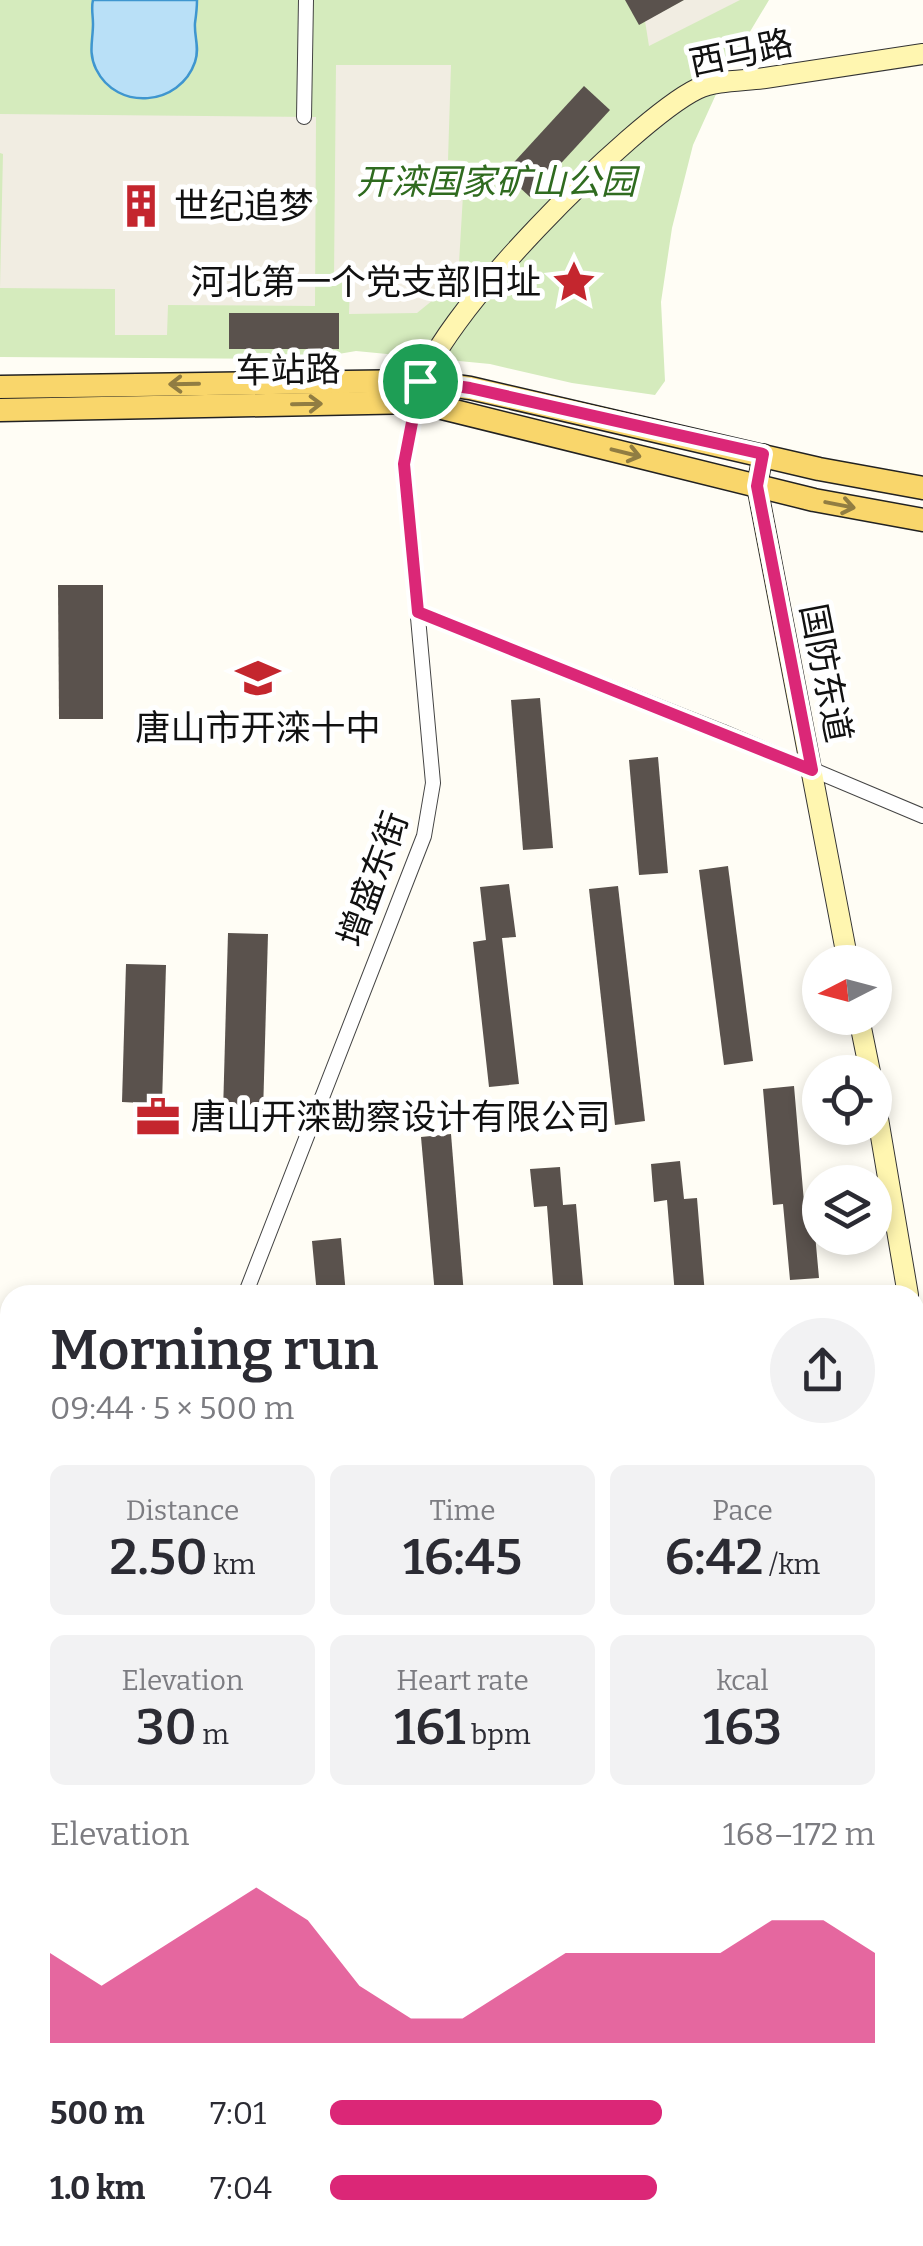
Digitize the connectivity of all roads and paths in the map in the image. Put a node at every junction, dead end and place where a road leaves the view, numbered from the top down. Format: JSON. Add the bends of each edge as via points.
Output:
{"nodes":[{"id":1,"x":306,"y":0,"type":"edge"},
{"id":2,"x":923,"y":54,"type":"edge"},
{"id":3,"x":304,"y":116,"type":"dead end"},
{"id":4,"x":0,"y":387,"type":"edge"},
{"id":5,"x":419,"y":392,"type":"junction"},
{"id":6,"x":0,"y":410,"type":"edge"},
{"id":7,"x":763,"y":454,"type":"junction"},
{"id":8,"x":757,"y":486,"type":"junction"},
{"id":9,"x":923,"y":488,"type":"edge"},
{"id":10,"x":923,"y":520,"type":"edge"},
{"id":11,"x":418,"y":612,"type":"junction"},
{"id":12,"x":812,"y":770,"type":"junction"},
{"id":13,"x":923,"y":816,"type":"edge"},
{"id":14,"x":845,"y":945,"type":"edge"},
{"id":15,"x":882,"y":1145,"type":"edge"},
{"id":16,"x":249,"y":1285,"type":"edge"},
{"id":17,"x":906,"y":1285,"type":"edge"}],
"edges":[{"from":1,"to":3,"type":"street"},
{"from":2,"to":5,"type":"street","name":"西马路","via":[[700,87],[658,113],[458,316]]},
{"from":5,"to":4,"type":"main road","name":"车站路","one_way":true},
{"from":6,"to":5,"type":"main road","name":"车站路","one_way":true},
{"from":5,"to":7,"type":"main road","name":"车站路","via":[[470,388]]},
{"from":5,"to":8,"type":"main road","name":"车站路","one_way":true},
{"from":5,"to":11,"type":"street","name":"增盛东街","via":[[404,464]]},
{"from":7,"to":8,"type":"street","name":"国防东道"},
{"from":7,"to":9,"type":"main road","name":"车站路"},
{"from":8,"to":10,"type":"main road","name":"车站路","one_way":true},
{"from":8,"to":12,"type":"street","name":"国防东道"},
{"from":11,"to":12,"type":"street"},
{"from":11,"to":16,"type":"street","name":"增盛东街","via":[[432,783],[428,821]]},
{"from":12,"to":13,"type":"street"},
{"from":12,"to":14,"type":"street","name":"国防东道"},
{"from":15,"to":17,"type":"street"}]}
